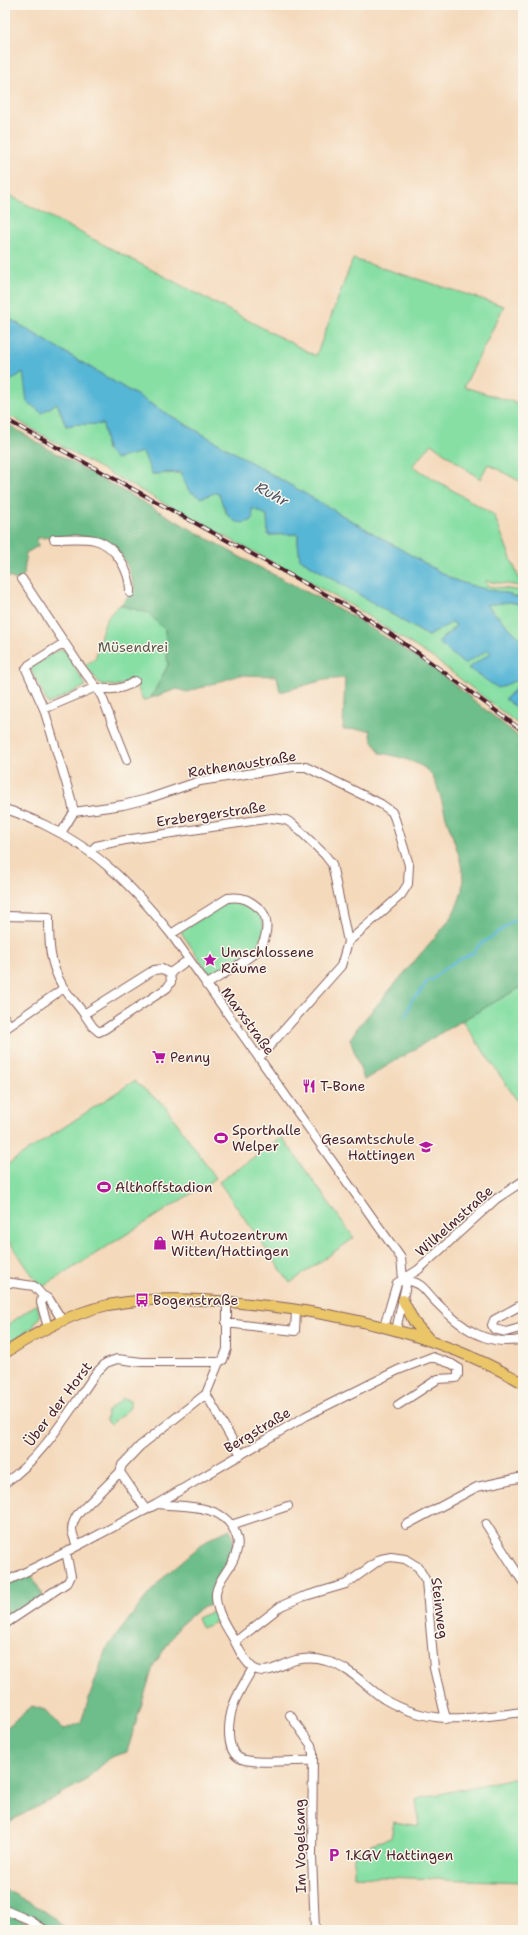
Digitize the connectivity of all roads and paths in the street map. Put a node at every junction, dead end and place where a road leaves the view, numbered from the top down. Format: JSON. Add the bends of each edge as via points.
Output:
{"nodes":[{"id":1,"x":54,"y":539,"type":"dead end"},
{"id":2,"x":22,"y":579,"type":"dead end"},
{"id":3,"x":130,"y":593,"type":"dead end"},
{"id":4,"x":64,"y":643,"type":"junction"},
{"id":5,"x":136,"y":681,"type":"dead end"},
{"id":6,"x":96,"y":687,"type":"junction"},
{"id":7,"x":44,"y":709,"type":"junction"},
{"id":8,"x":127,"y":760,"type":"dead end"},
{"id":9,"x":5,"y":809,"type":"edge"},
{"id":10,"x":74,"y":812,"type":"junction"},
{"id":11,"x":61,"y":833,"type":"junction"},
{"id":12,"x":90,"y":852,"type":"junction"},
{"id":13,"x":5,"y":916,"type":"edge"},
{"id":14,"x":171,"y":934,"type":"junction"},
{"id":15,"x":348,"y":942,"type":"junction"},
{"id":16,"x":188,"y":960,"type":"junction"},
{"id":17,"x":170,"y":973,"type":"junction"},
{"id":18,"x":206,"y":985,"type":"junction"},
{"id":19,"x":64,"y":988,"type":"junction"},
{"id":20,"x":84,"y":1014,"type":"junction"},
{"id":21,"x":6,"y":1024,"type":"edge"},
{"id":22,"x":259,"y":1058,"type":"junction"},
{"id":23,"x":523,"y":1181,"type":"edge"},
{"id":24,"x":403,"y":1279,"type":"junction"},
{"id":25,"x":5,"y":1282,"type":"edge"},
{"id":26,"x":42,"y":1295,"type":"junction"},
{"id":27,"x":403,"y":1300,"type":"junction"},
{"id":28,"x":227,"y":1302,"type":"junction"},
{"id":29,"x":523,"y":1304,"type":"edge"},
{"id":30,"x":296,"y":1310,"type":"junction"},
{"id":31,"x":62,"y":1320,"type":"junction"},
{"id":32,"x":226,"y":1323,"type":"junction"},
{"id":33,"x":48,"y":1327,"type":"junction"},
{"id":34,"x":384,"y":1327,"type":"junction"},
{"id":35,"x":523,"y":1327,"type":"edge"},
{"id":36,"x":396,"y":1330,"type":"junction"},
{"id":37,"x":429,"y":1339,"type":"junction"},
{"id":38,"x":523,"y":1339,"type":"edge"},
{"id":39,"x":5,"y":1353,"type":"edge"},
{"id":40,"x":219,"y":1362,"type":"junction"},
{"id":41,"x":523,"y":1383,"type":"edge"},
{"id":42,"x":206,"y":1394,"type":"junction"},
{"id":43,"x":398,"y":1405,"type":"dead end"},
{"id":44,"x":241,"y":1455,"type":"junction"},
{"id":45,"x":120,"y":1472,"type":"junction"},
{"id":46,"x":523,"y":1477,"type":"edge"},
{"id":47,"x":5,"y":1483,"type":"edge"},
{"id":48,"x":157,"y":1504,"type":"junction"},
{"id":49,"x":288,"y":1506,"type":"dead end"},
{"id":50,"x":146,"y":1510,"type":"junction"},
{"id":51,"x":486,"y":1524,"type":"dead end"},
{"id":52,"x":232,"y":1525,"type":"junction"},
{"id":53,"x":406,"y":1525,"type":"dead end"},
{"id":54,"x":77,"y":1546,"type":"junction"},
{"id":55,"x":66,"y":1552,"type":"junction"},
{"id":56,"x":5,"y":1582,"type":"edge"},
{"id":57,"x":523,"y":1582,"type":"edge"},
{"id":58,"x":5,"y":1624,"type":"edge"},
{"id":59,"x":235,"y":1642,"type":"junction"},
{"id":60,"x":253,"y":1668,"type":"junction"},
{"id":61,"x":523,"y":1712,"type":"edge"},
{"id":62,"x":290,"y":1715,"type":"dead end"},
{"id":63,"x":446,"y":1719,"type":"junction"},
{"id":64,"x":313,"y":1761,"type":"junction"},
{"id":65,"x":5,"y":1910,"type":"edge"},
{"id":66,"x":45,"y":1930,"type":"edge"},
{"id":67,"x":314,"y":1930,"type":"edge"}],
"edges":[{"from":1,"to":3,"type":"street","via":[[94,539],[104,544],[123,564],[130,582]]},
{"from":2,"to":4,"type":"street"},
{"from":4,"to":6,"type":"street"},
{"from":4,"to":7,"type":"street","via":[[26,669]]},
{"from":5,"to":6,"type":"street","via":[[114,689]]},
{"from":6,"to":7,"type":"street"},
{"from":6,"to":8,"type":"street"},
{"from":7,"to":10,"type":"street"},
{"from":9,"to":11,"type":"street","name":"Marxstraße"},
{"from":10,"to":11,"type":"street"},
{"from":10,"to":15,"type":"street","name":"Rathenaustraße","via":[[123,804],[200,781],[293,767],[306,768],[332,779],[392,812],[410,870],[408,884],[401,895]]},
{"from":11,"to":12,"type":"street","name":"Marxstraße"},
{"from":12,"to":14,"type":"street","name":"Marxstraße","via":[[130,886]]},
{"from":12,"to":15,"type":"street","name":"Erzbergerstraße","via":[[96,846],[125,840],[254,820],[286,820],[311,841],[332,864]]},
{"from":13,"to":19,"type":"street","via":[[49,917],[52,966]]},
{"from":14,"to":16,"type":"street","name":"Marxstraße"},
{"from":14,"to":18,"type":"street","via":[[228,898],[251,900],[264,914],[267,928],[258,950]]},
{"from":15,"to":22,"type":"street","name":"Erzbergerstraße","via":[[341,966]]},
{"from":16,"to":17,"type":"street"},
{"from":16,"to":18,"type":"street","name":"Marxstraße"},
{"from":17,"to":20,"type":"street","via":[[162,969],[154,970]]},
{"from":17,"to":20,"type":"street","via":[[171,982],[167,988],[99,1032]]},
{"from":18,"to":22,"type":"street","name":"Marxstraße"},
{"from":19,"to":20,"type":"street"},
{"from":19,"to":21,"type":"street"},
{"from":22,"to":24,"type":"street","name":"Marxstraße","via":[[398,1253],[402,1263]]},
{"from":23,"to":24,"type":"street","name":"Wilhelmstraße","via":[[496,1199],[418,1270]]},
{"from":24,"to":27,"type":"street","name":"Marxstraße","via":[[406,1285]]},
{"from":24,"to":34,"type":"street","via":[[397,1283]]},
{"from":24,"to":38,"type":"street","via":[[421,1285],[445,1311],[485,1338],[504,1342]]},
{"from":25,"to":26,"type":"street","via":[[34,1286]]},
{"from":26,"to":31,"type":"street","via":[[49,1299]]},
{"from":26,"to":33,"type":"street","via":[[40,1303]]},
{"from":27,"to":36,"type":"street","name":"Marxstraße"},
{"from":27,"to":37,"type":"main road","via":[[414,1322]]},
{"from":28,"to":30,"type":"main road"},
{"from":28,"to":31,"type":"main road","via":[[186,1299],[142,1300],[96,1308]]},
{"from":28,"to":32,"type":"street"},
{"from":29,"to":35,"type":"street","via":[[494,1320],[492,1325],[494,1329],[502,1332]]},
{"from":30,"to":32,"type":"street","via":[[295,1331]]},
{"from":30,"to":34,"type":"main road","via":[[346,1317]]},
{"from":31,"to":33,"type":"main road"},
{"from":32,"to":40,"type":"street","via":[[227,1349],[225,1357]]},
{"from":33,"to":39,"type":"main road"},
{"from":34,"to":36,"type":"main road"},
{"from":36,"to":37,"type":"main road"},
{"from":37,"to":41,"type":"main road","via":[[466,1354]]},
{"from":40,"to":42,"type":"street"},
{"from":40,"to":47,"type":"street","name":"Über der Horst","via":[[142,1362],[117,1359],[106,1363],[39,1452]]},
{"from":42,"to":44,"type":"street"},
{"from":42,"to":45,"type":"street","via":[[140,1446],[122,1465]]},
{"from":43,"to":44,"type":"street","name":"Bergstraße","via":[[438,1379],[456,1378],[458,1368],[432,1357],[419,1361],[327,1404]]},
{"from":44,"to":48,"type":"street","name":"Bergstraße"},
{"from":45,"to":50,"type":"street"},
{"from":45,"to":54,"type":"street","via":[[77,1515],[71,1530]]},
{"from":46,"to":53,"type":"street","via":[[476,1487]]},
{"from":48,"to":50,"type":"street","name":"Bergstraße"},
{"from":48,"to":52,"type":"street","via":[[207,1510],[219,1514]]},
{"from":49,"to":52,"type":"street"},
{"from":50,"to":54,"type":"street","name":"Bergstraße"},
{"from":51,"to":57,"type":"street"},
{"from":52,"to":59,"type":"street","via":[[239,1541],[237,1551],[220,1580],[216,1600],[224,1625]]},
{"from":54,"to":55,"type":"street","name":"Bergstraße"},
{"from":55,"to":56,"type":"street","name":"Bergstraße"},
{"from":55,"to":58,"type":"street","via":[[71,1576],[68,1582]]},
{"from":59,"to":60,"type":"street","via":[[244,1659]]},
{"from":59,"to":63,"type":"street","name":"Steinweg","via":[[281,1606],[346,1584],[381,1559],[405,1559],[418,1567],[426,1581],[434,1668]]},
{"from":60,"to":63,"type":"street","via":[[264,1671],[300,1659],[326,1661],[346,1670],[384,1698],[409,1711],[427,1717]]},
{"from":60,"to":64,"type":"street","via":[[239,1691],[232,1712],[232,1752],[238,1758],[252,1761]]},
{"from":61,"to":63,"type":"street"},
{"from":62,"to":64,"type":"street","name":"Im Vogelsang","via":[[311,1745]]},
{"from":64,"to":67,"type":"street","name":"Im Vogelsang"},
{"from":65,"to":66,"type":"street"}]}
